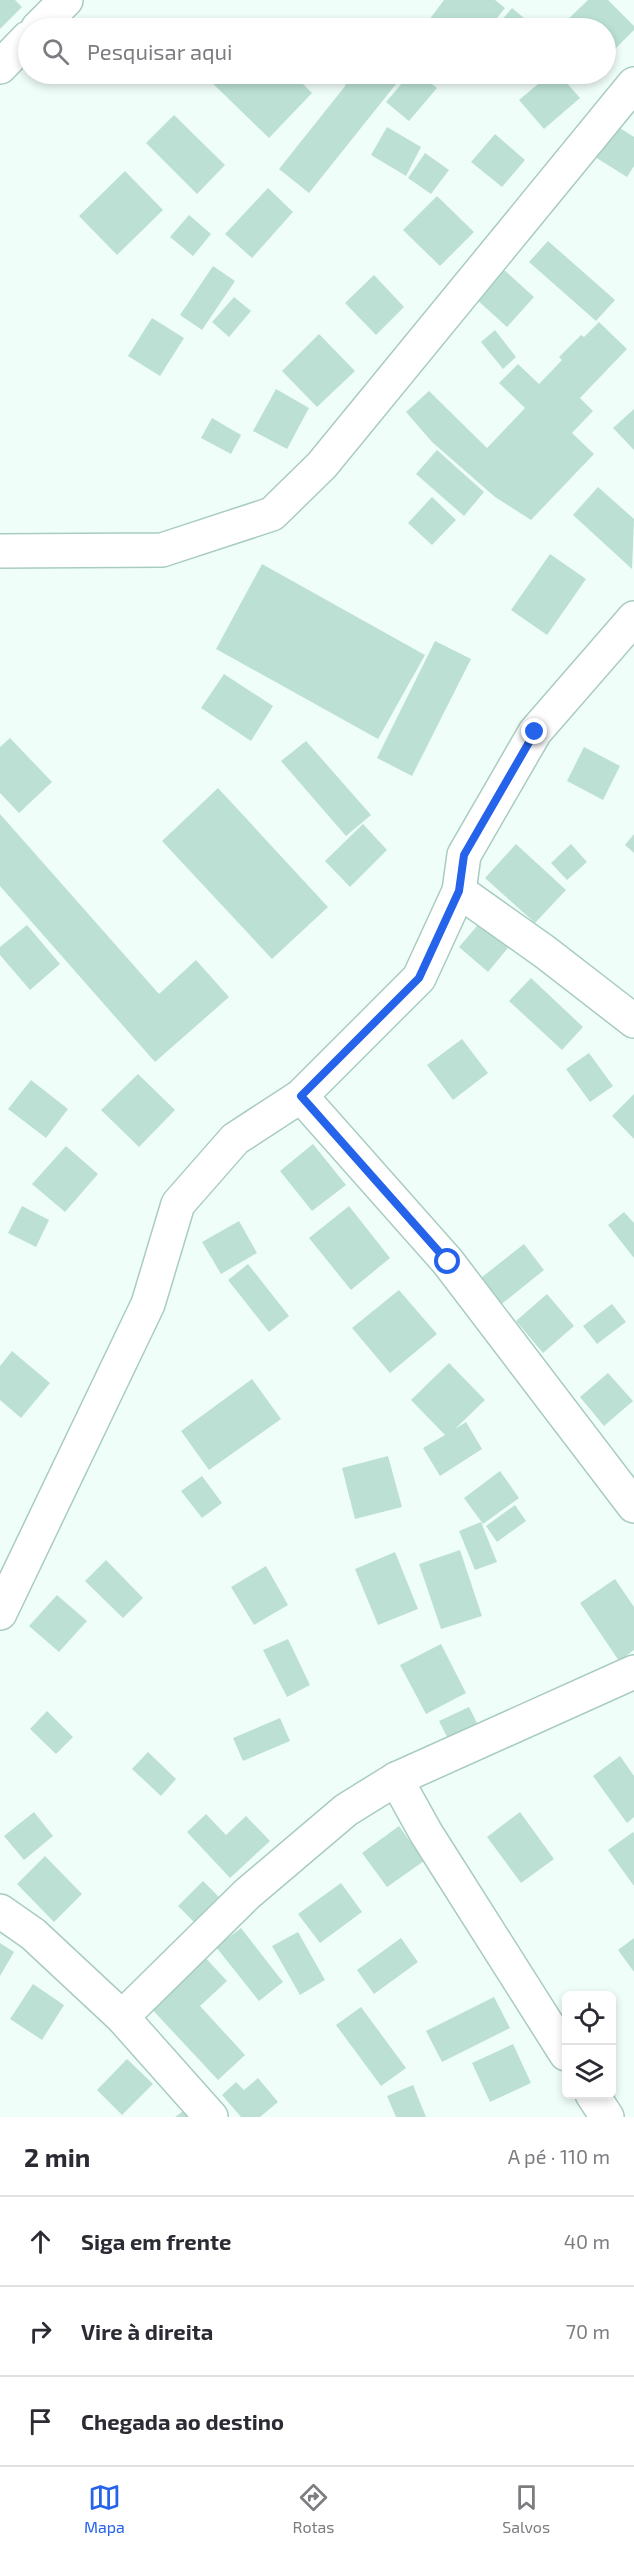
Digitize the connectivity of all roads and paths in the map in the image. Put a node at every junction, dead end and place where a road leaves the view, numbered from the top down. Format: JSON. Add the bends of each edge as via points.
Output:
{"nodes":[{"id":1,"x":66,"y":0,"type":"edge"},
{"id":2,"x":48,"y":18,"type":"edge"},
{"id":3,"x":18,"y":48,"type":"edge"},
{"id":4,"x":0,"y":67,"type":"edge"},
{"id":5,"x":634,"y":84,"type":"edge"},
{"id":6,"x":0,"y":551,"type":"edge"},
{"id":7,"x":634,"y":618,"type":"edge"},
{"id":8,"x":459,"y":891,"type":"junction"},
{"id":9,"x":634,"y":1021,"type":"edge"},
{"id":10,"x":301,"y":1096,"type":"junction"},
{"id":11,"x":634,"y":1506,"type":"edge"},
{"id":12,"x":0,"y":1613,"type":"edge"},
{"id":13,"x":634,"y":1672,"type":"edge"},
{"id":14,"x":396,"y":1779,"type":"junction"},
{"id":15,"x":0,"y":1911,"type":"edge"},
{"id":16,"x":122,"y":2017,"type":"junction"},
{"id":17,"x":562,"y":2046,"type":"edge"},
{"id":18,"x":595,"y":2099,"type":"edge"},
{"id":19,"x":211,"y":2117,"type":"edge"},
{"id":20,"x":607,"y":2117,"type":"edge"}],
"edges":[{"from":1,"to":2,"type":"street"},
{"from":3,"to":4,"type":"street"},
{"from":5,"to":6,"type":"street","via":[[322,465],[272,514],[162,550]]},
{"from":7,"to":8,"type":"street","via":[[535,732],[464,855]]},
{"from":8,"to":9,"type":"street"},
{"from":8,"to":10,"type":"street","via":[[419,978]]},
{"from":10,"to":11,"type":"street","via":[[448,1262]]},
{"from":10,"to":12,"type":"street","via":[[235,1139],[178,1204],[148,1304]]},
{"from":13,"to":14,"type":"street"},
{"from":14,"to":16,"type":"street","via":[[346,1810],[247,1894]]},
{"from":14,"to":17,"type":"street","via":[[426,1833]]},
{"from":15,"to":16,"type":"street","via":[[33,1934]]},
{"from":16,"to":19,"type":"street"},
{"from":18,"to":20,"type":"street"}]}
